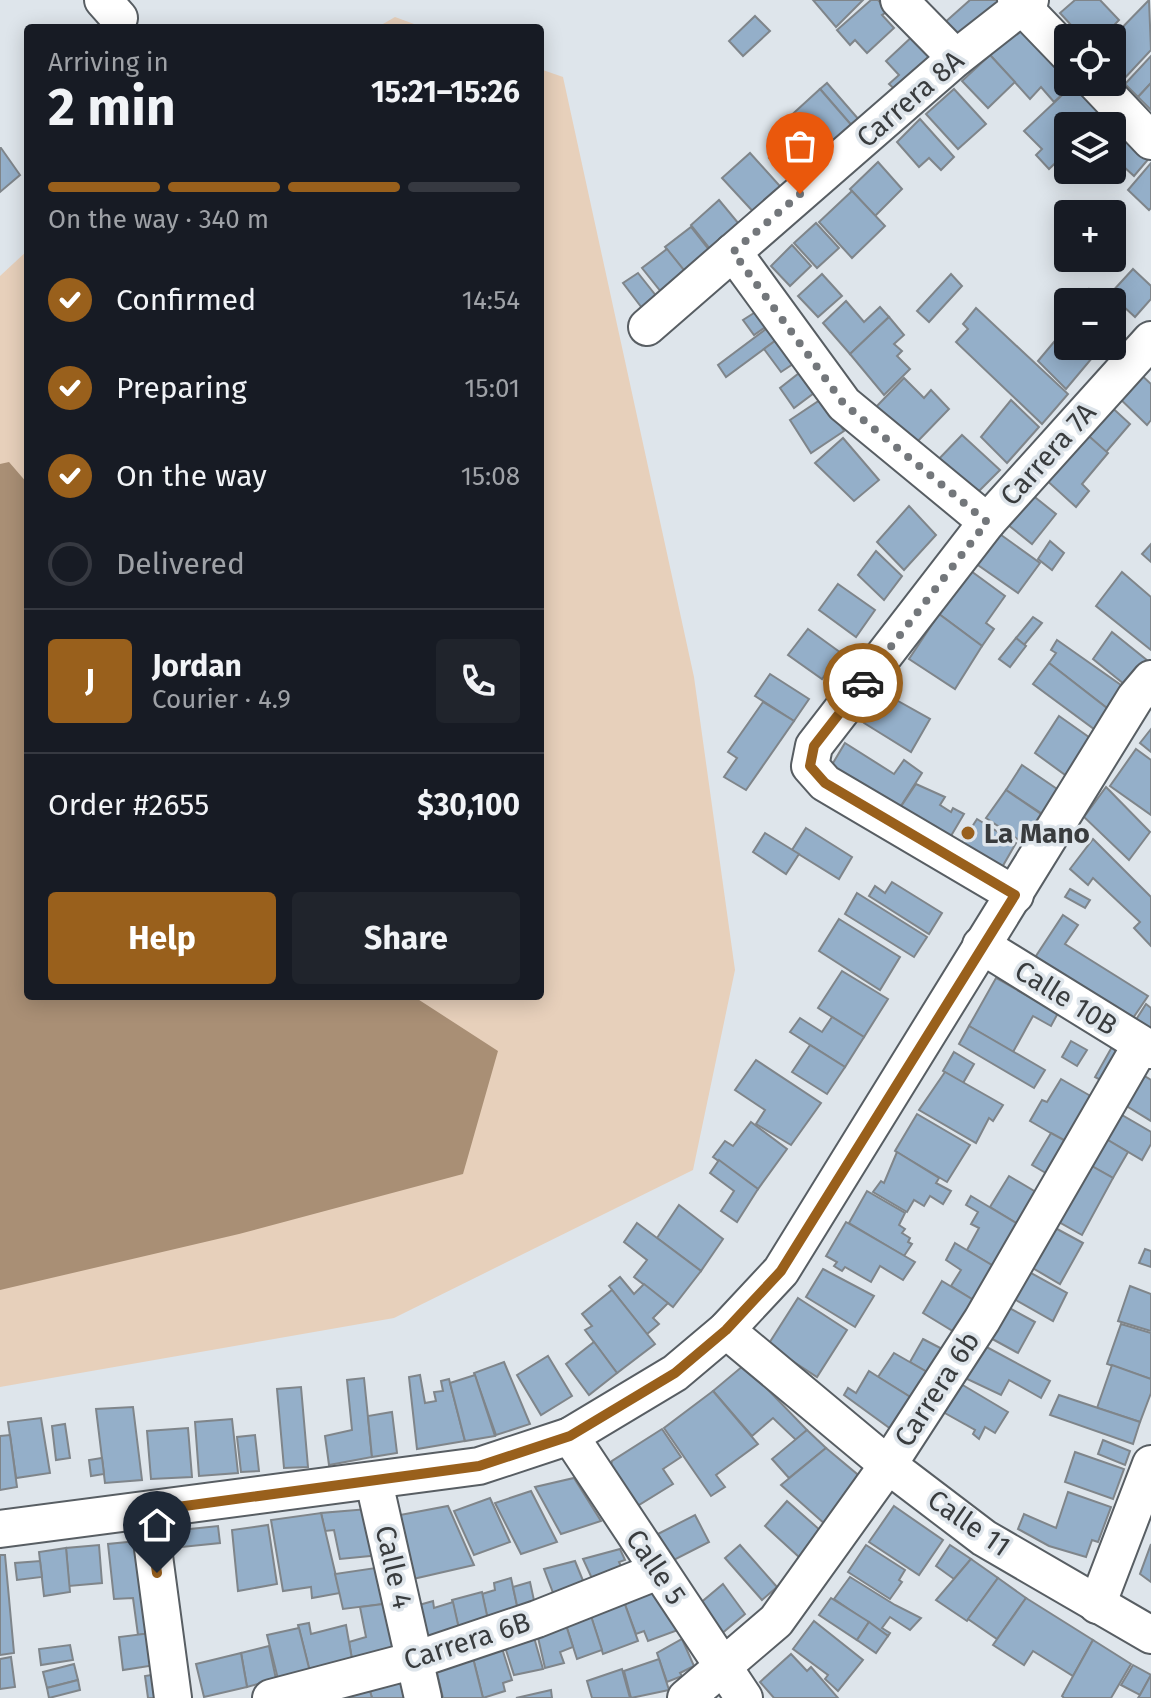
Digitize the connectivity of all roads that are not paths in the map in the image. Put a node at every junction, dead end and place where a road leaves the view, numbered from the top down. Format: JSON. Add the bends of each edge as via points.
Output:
{"nodes":[{"id":1,"x":899,"y":0,"type":"edge"},
{"id":2,"x":1022,"y":2,"type":"edge"},
{"id":3,"x":1054,"y":38,"type":"edge"},
{"id":4,"x":956,"y":58,"type":"junction"},
{"id":5,"x":1108,"y":96,"type":"edge"},
{"id":6,"x":1151,"y":141,"type":"edge"},
{"id":7,"x":733,"y":252,"type":"junction"},
{"id":8,"x":647,"y":327,"type":"dead end"},
{"id":9,"x":1151,"y":340,"type":"edge"},
{"id":10,"x":987,"y":522,"type":"junction"},
{"id":11,"x":1151,"y":679,"type":"edge"},
{"id":12,"x":1015,"y":895,"type":"junction"},
{"id":13,"x":981,"y":945,"type":"junction"},
{"id":14,"x":1146,"y":1048,"type":"edge"},
{"id":15,"x":726,"y":1330,"type":"junction"},
{"id":16,"x":570,"y":1436,"type":"junction"},
{"id":17,"x":1151,"y":1464,"type":"edge"},
{"id":18,"x":888,"y":1465,"type":"junction"},
{"id":19,"x":374,"y":1482,"type":"junction"},
{"id":20,"x":148,"y":1511,"type":"junction"},
{"id":21,"x":0,"y":1529,"type":"edge"},
{"id":22,"x":658,"y":1571,"type":"junction"},
{"id":23,"x":1097,"y":1605,"type":"junction"},
{"id":24,"x":1151,"y":1635,"type":"edge"},
{"id":25,"x":415,"y":1660,"type":"junction"},
{"id":26,"x":725,"y":1668,"type":"junction"},
{"id":27,"x":173,"y":1698,"type":"edge"},
{"id":28,"x":271,"y":1698,"type":"edge"},
{"id":29,"x":423,"y":1698,"type":"edge"},
{"id":30,"x":686,"y":1698,"type":"edge"},
{"id":31,"x":744,"y":1698,"type":"edge"}],
"edges":[{"from":1,"to":4,"type":"street"},
{"from":2,"to":3,"type":"street"},
{"from":2,"to":4,"type":"street","name":"Carrera 8A"},
{"from":4,"to":7,"type":"street","name":"Carrera 8A"},
{"from":5,"to":6,"type":"street"},
{"from":7,"to":8,"type":"street","name":"Carrera 8A"},
{"from":7,"to":10,"type":"street","via":[[844,404]]},
{"from":9,"to":10,"type":"street","name":"Carrera 7A"},
{"from":10,"to":12,"type":"street","name":"Carrera 7A","via":[[814,746],[810,766],[825,783]]},
{"from":11,"to":12,"type":"street"},
{"from":12,"to":13,"type":"street"},
{"from":13,"to":14,"type":"street","name":"Calle 10B"},
{"from":13,"to":15,"type":"street","via":[[781,1271]]},
{"from":14,"to":18,"type":"street","name":"Carrera 6b"},
{"from":15,"to":16,"type":"street","via":[[675,1373]]},
{"from":15,"to":18,"type":"street","name":"Calle 11"},
{"from":16,"to":19,"type":"street","via":[[479,1466]]},
{"from":16,"to":22,"type":"street","name":"Calle 5"},
{"from":17,"to":23,"type":"street"},
{"from":18,"to":23,"type":"street","name":"Calle 11","via":[[984,1538]]},
{"from":18,"to":26,"type":"street","name":"Carrera 6b","via":[[776,1621]]},
{"from":19,"to":20,"type":"street"},
{"from":19,"to":25,"type":"street","name":"Calle 4"},
{"from":20,"to":21,"type":"street"},
{"from":20,"to":27,"type":"street"},
{"from":22,"to":25,"type":"street","name":"Carrera 6B"},
{"from":22,"to":26,"type":"street","name":"Calle 5"},
{"from":23,"to":24,"type":"street","name":"Calle 11"},
{"from":25,"to":28,"type":"street","name":"Carrera 6B"},
{"from":25,"to":29,"type":"street","name":"Calle 4"},
{"from":26,"to":30,"type":"street","name":"Carrera 6b"},
{"from":26,"to":31,"type":"street","name":"Calle 5"}]}
